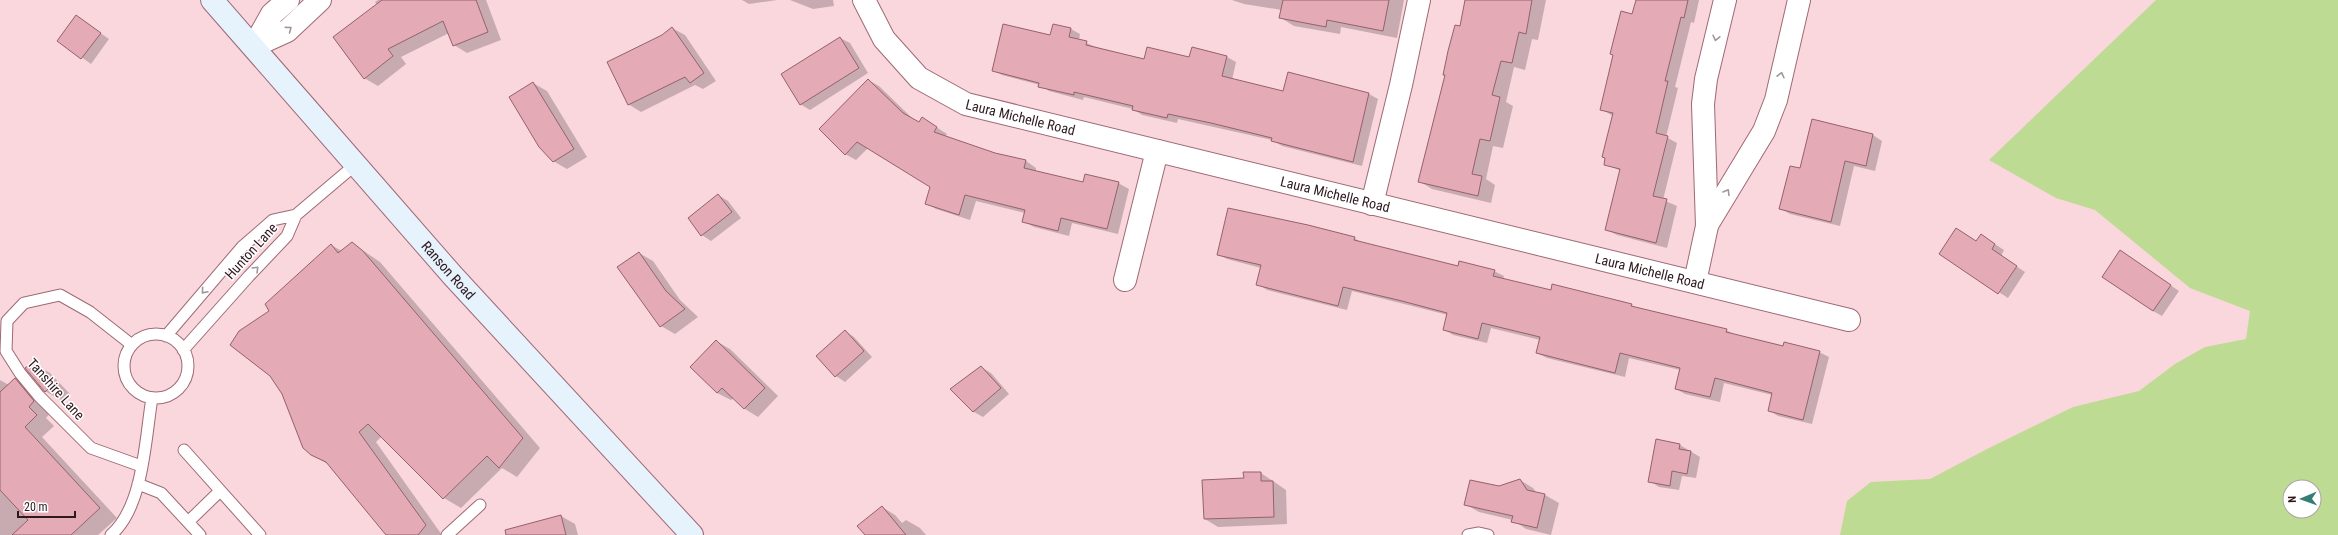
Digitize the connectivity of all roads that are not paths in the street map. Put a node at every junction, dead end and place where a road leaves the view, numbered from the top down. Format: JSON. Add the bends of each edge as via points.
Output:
{"nodes":[{"id":1,"x":212,"y":0,"type":"edge"},
{"id":2,"x":288,"y":0,"type":"edge"},
{"id":3,"x":320,"y":0,"type":"edge"},
{"id":4,"x":864,"y":0,"type":"edge"},
{"id":5,"x":1419,"y":0,"type":"edge"},
{"id":6,"x":1725,"y":0,"type":"edge"},
{"id":7,"x":1799,"y":0,"type":"edge"},
{"id":8,"x":254,"y":46,"type":"junction"},
{"id":9,"x":1157,"y":151,"type":"junction"},
{"id":10,"x":355,"y":164,"type":"junction"},
{"id":11,"x":1372,"y":204,"type":"junction"},
{"id":12,"x":296,"y":216,"type":"junction"},
{"id":13,"x":1707,"y":226,"type":"junction"},
{"id":14,"x":1125,"y":280,"type":"dead end"},
{"id":15,"x":1694,"y":282,"type":"junction"},
{"id":16,"x":1850,"y":320,"type":"dead end"},
{"id":17,"x":166,"y":336,"type":"junction"},
{"id":18,"x":132,"y":345,"type":"junction"},
{"id":19,"x":183,"y":350,"type":"junction"},
{"id":20,"x":152,"y":398,"type":"junction"},
{"id":21,"x":184,"y":450,"type":"dead end"},
{"id":22,"x":141,"y":466,"type":"junction"},
{"id":23,"x":138,"y":484,"type":"junction"},
{"id":24,"x":220,"y":491,"type":"junction"},
{"id":25,"x":480,"y":505,"type":"dead end"},
{"id":26,"x":188,"y":522,"type":"junction"},
{"id":27,"x":116,"y":533,"type":"edge"},
{"id":28,"x":200,"y":535,"type":"edge"},
{"id":29,"x":260,"y":535,"type":"edge"},
{"id":30,"x":447,"y":535,"type":"edge"},
{"id":31,"x":692,"y":535,"type":"edge"},
{"id":32,"x":1468,"y":535,"type":"edge"},
{"id":33,"x":1488,"y":535,"type":"edge"}],
"edges":[{"from":1,"to":8,"type":"street","name":"Ranson Road"},
{"from":2,"to":8,"type":"street","via":[[272,14]]},
{"from":8,"to":3,"type":"street","one_way":true,"via":[[287,31]]},
{"from":4,"to":9,"type":"street","name":"Laura Michelle Road","via":[[884,39],[919,78],[966,104]]},
{"from":5,"to":11,"type":"street"},
{"from":6,"to":13,"type":"street","one_way":true,"via":[[1702,104]]},
{"from":13,"to":7,"type":"street","one_way":true,"via":[[1764,131],[1776,100]]},
{"from":8,"to":10,"type":"street","name":"Ranson Road"},
{"from":9,"to":11,"type":"street","name":"Laura Michelle Road"},
{"from":9,"to":14,"type":"street"},
{"from":10,"to":12,"type":"lane"},
{"from":10,"to":31,"type":"street","name":"Ranson Road","via":[[453,276]]},
{"from":11,"to":15,"type":"street","name":"Laura Michelle Road"},
{"from":12,"to":17,"type":"lane","name":"Hunton Lane","one_way":true,"via":[[273,220],[242,247]]},
{"from":19,"to":12,"type":"lane","name":"Hunton Lane","one_way":true,"via":[[287,236]]},
{"from":13,"to":15,"type":"street"},
{"from":15,"to":16,"type":"street","name":"Laura Michelle Road"},
{"from":17,"to":18,"type":"lane","via":[[144,336]]},
{"from":17,"to":19,"type":"lane","via":[[176,341]]},
{"from":18,"to":20,"type":"lane","via":[[125,357],[127,380],[134,389]]},
{"from":18,"to":22,"type":"lane","name":"Tanshire Lane","via":[[90,312],[60,295],[24,303],[7,321],[6,351],[20,373],[40,396],[91,448]]},
{"from":19,"to":20,"type":"lane","via":[[187,367],[184,381],[171,394]]},
{"from":20,"to":22,"type":"lane"},
{"from":21,"to":24,"type":"lane"},
{"from":22,"to":23,"type":"lane"},
{"from":23,"to":26,"type":"lane","via":[[161,493]]},
{"from":23,"to":27,"type":"lane"},
{"from":24,"to":26,"type":"lane"},
{"from":24,"to":29,"type":"lane"},
{"from":25,"to":30,"type":"lane"},
{"from":26,"to":28,"type":"lane"},
{"from":32,"to":33,"type":"lane"}]}
